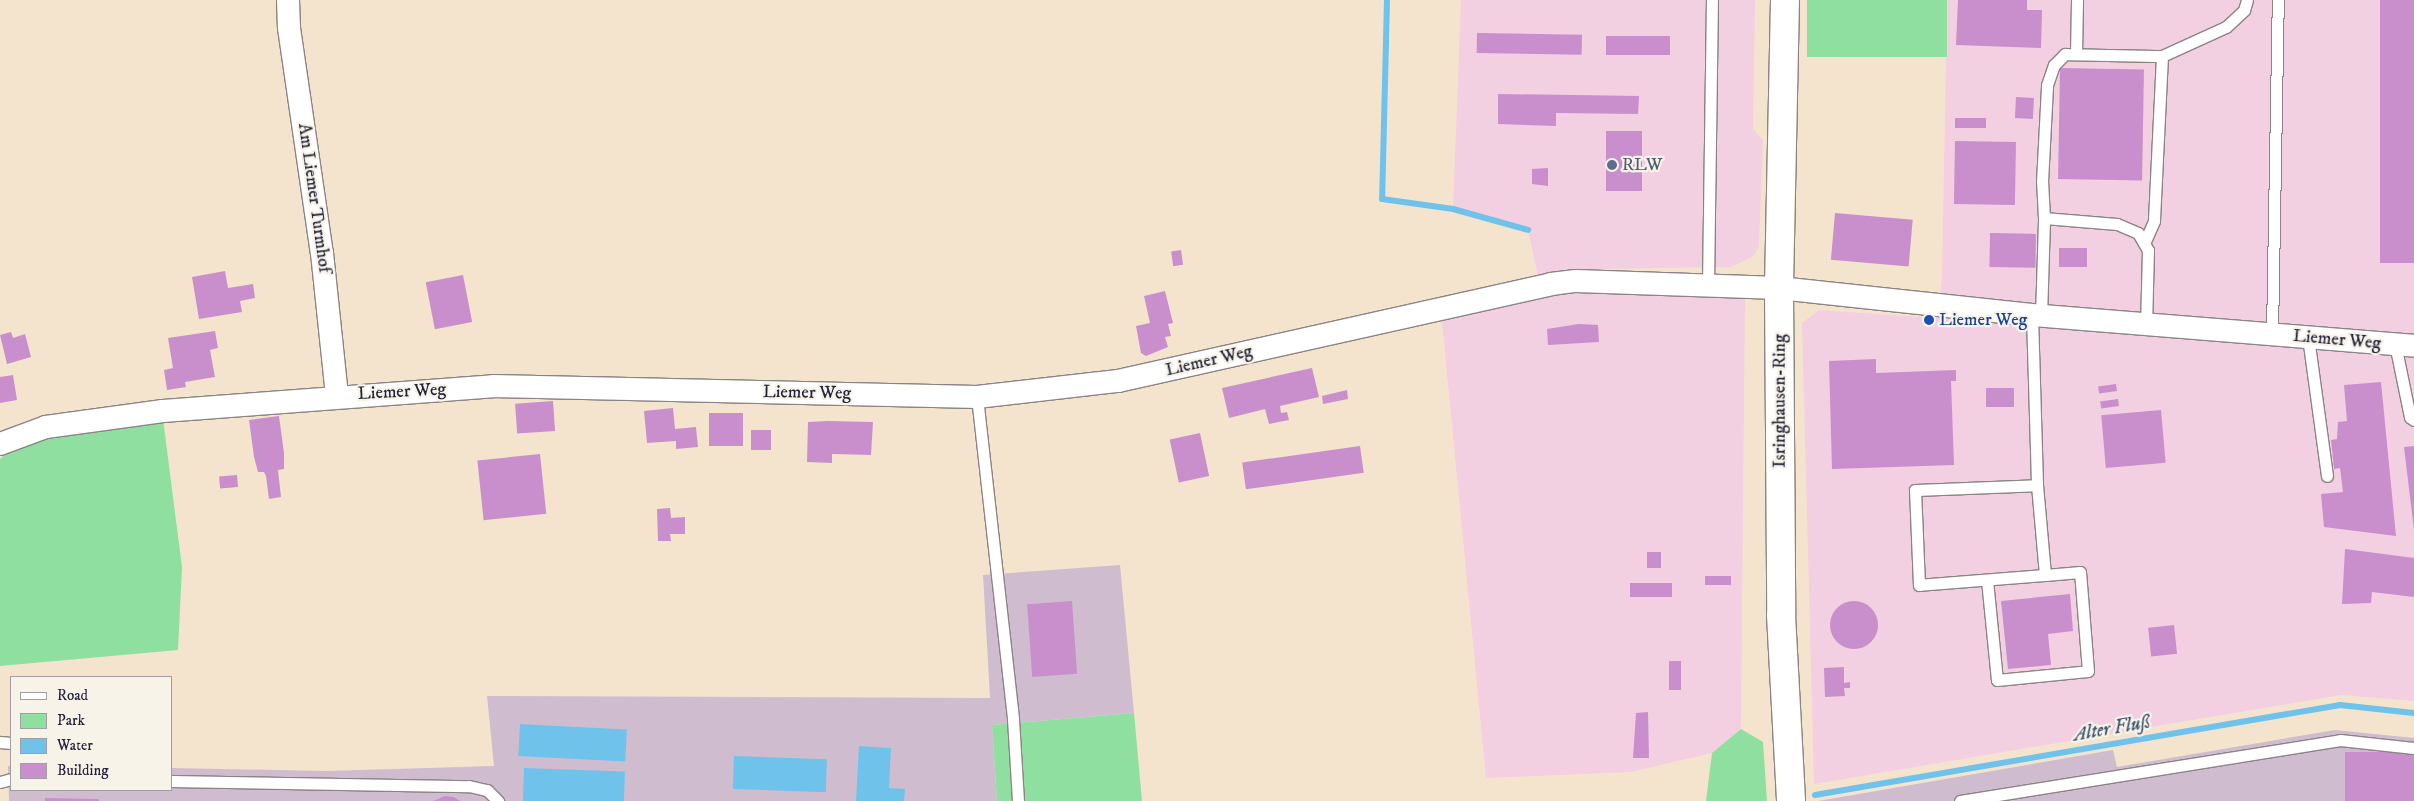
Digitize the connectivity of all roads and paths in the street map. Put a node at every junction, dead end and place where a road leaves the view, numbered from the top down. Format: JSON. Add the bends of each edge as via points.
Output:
{"nodes":[{"id":1,"x":288,"y":0,"type":"edge"},
{"id":2,"x":1712,"y":0,"type":"edge"},
{"id":3,"x":1785,"y":0,"type":"edge"},
{"id":4,"x":2078,"y":0,"type":"edge"},
{"id":5,"x":2247,"y":0,"type":"edge"},
{"id":6,"x":2278,"y":0,"type":"edge"},
{"id":7,"x":2076,"y":54,"type":"junction"},
{"id":8,"x":2162,"y":56,"type":"junction"},
{"id":9,"x":2044,"y":218,"type":"junction"},
{"id":10,"x":2144,"y":242,"type":"junction"},
{"id":11,"x":1708,"y":284,"type":"junction"},
{"id":12,"x":1779,"y":288,"type":"junction"},
{"id":13,"x":2036,"y":315,"type":"junction"},
{"id":14,"x":2146,"y":324,"type":"junction"},
{"id":15,"x":2272,"y":334,"type":"junction"},
{"id":16,"x":2308,"y":337,"type":"junction"},
{"id":17,"x":2404,"y":345,"type":"edge"},
{"id":18,"x":337,"y":396,"type":"junction"},
{"id":19,"x":977,"y":397,"type":"junction"},
{"id":20,"x":2414,"y":420,"type":"edge"},
{"id":21,"x":0,"y":444,"type":"edge"},
{"id":22,"x":2327,"y":476,"type":"dead end"},
{"id":23,"x":2036,"y":484,"type":"junction"},
{"id":24,"x":2045,"y":575,"type":"junction"},
{"id":25,"x":1988,"y":580,"type":"junction"},
{"id":26,"x":2414,"y":748,"type":"edge"},
{"id":27,"x":172,"y":780,"type":"edge"},
{"id":28,"x":498,"y":801,"type":"edge"},
{"id":29,"x":1018,"y":801,"type":"edge"},
{"id":30,"x":1791,"y":801,"type":"edge"},
{"id":31,"x":1960,"y":801,"type":"edge"}],
"edges":[{"from":1,"to":18,"type":"street","name":"Am Liemer Turmhof","via":[[289,28],[322,253]]},
{"from":2,"to":11,"type":"lane"},
{"from":3,"to":12,"type":"street","name":"Isringhausen-Ring"},
{"from":4,"to":7,"type":"lane"},
{"from":5,"to":8,"type":"lane","via":[[2244,10],[2226,27]]},
{"from":6,"to":15,"type":"lane"},
{"from":7,"to":8,"type":"lane"},
{"from":7,"to":9,"type":"lane","via":[[2065,54],[2054,65],[2047,85],[2042,182]]},
{"from":8,"to":10,"type":"lane","via":[[2154,221]]},
{"from":9,"to":10,"type":"lane","via":[[2117,224],[2138,233]]},
{"from":9,"to":13,"type":"lane"},
{"from":10,"to":14,"type":"lane","via":[[2148,250],[2149,275]]},
{"from":11,"to":12,"type":"street","name":"Liemer Weg"},
{"from":11,"to":19,"type":"street","name":"Liemer Weg","via":[[1622,280],[1551,284],[1118,381]]},
{"from":12,"to":13,"type":"street","name":"Liemer Weg"},
{"from":12,"to":30,"type":"street","name":"Isringhausen-Ring","via":[[1780,615]]},
{"from":13,"to":14,"type":"street","name":"Liemer Weg"},
{"from":13,"to":23,"type":"lane"},
{"from":14,"to":15,"type":"street","name":"Liemer Weg"},
{"from":15,"to":16,"type":"street","name":"Liemer Weg"},
{"from":16,"to":17,"type":"street","name":"Liemer Weg"},
{"from":16,"to":22,"type":"lane"},
{"from":17,"to":20,"type":"lane","via":[[2410,417]]},
{"from":18,"to":19,"type":"street","name":"Liemer Weg","via":[[494,386]]},
{"from":18,"to":21,"type":"street","name":"Liemer Weg","via":[[163,411],[56,426]]},
{"from":19,"to":29,"type":"lane","via":[[1013,720]]},
{"from":23,"to":24,"type":"lane"},
{"from":23,"to":25,"type":"lane","via":[[1915,490],[1919,585]]},
{"from":24,"to":25,"type":"lane"},
{"from":24,"to":25,"type":"lane","via":[[2080,572],[2088,671],[1997,680]]},
{"from":26,"to":31,"type":"lane","via":[[2340,740]]},
{"from":27,"to":28,"type":"lane","via":[[469,786],[487,790]]}]}
